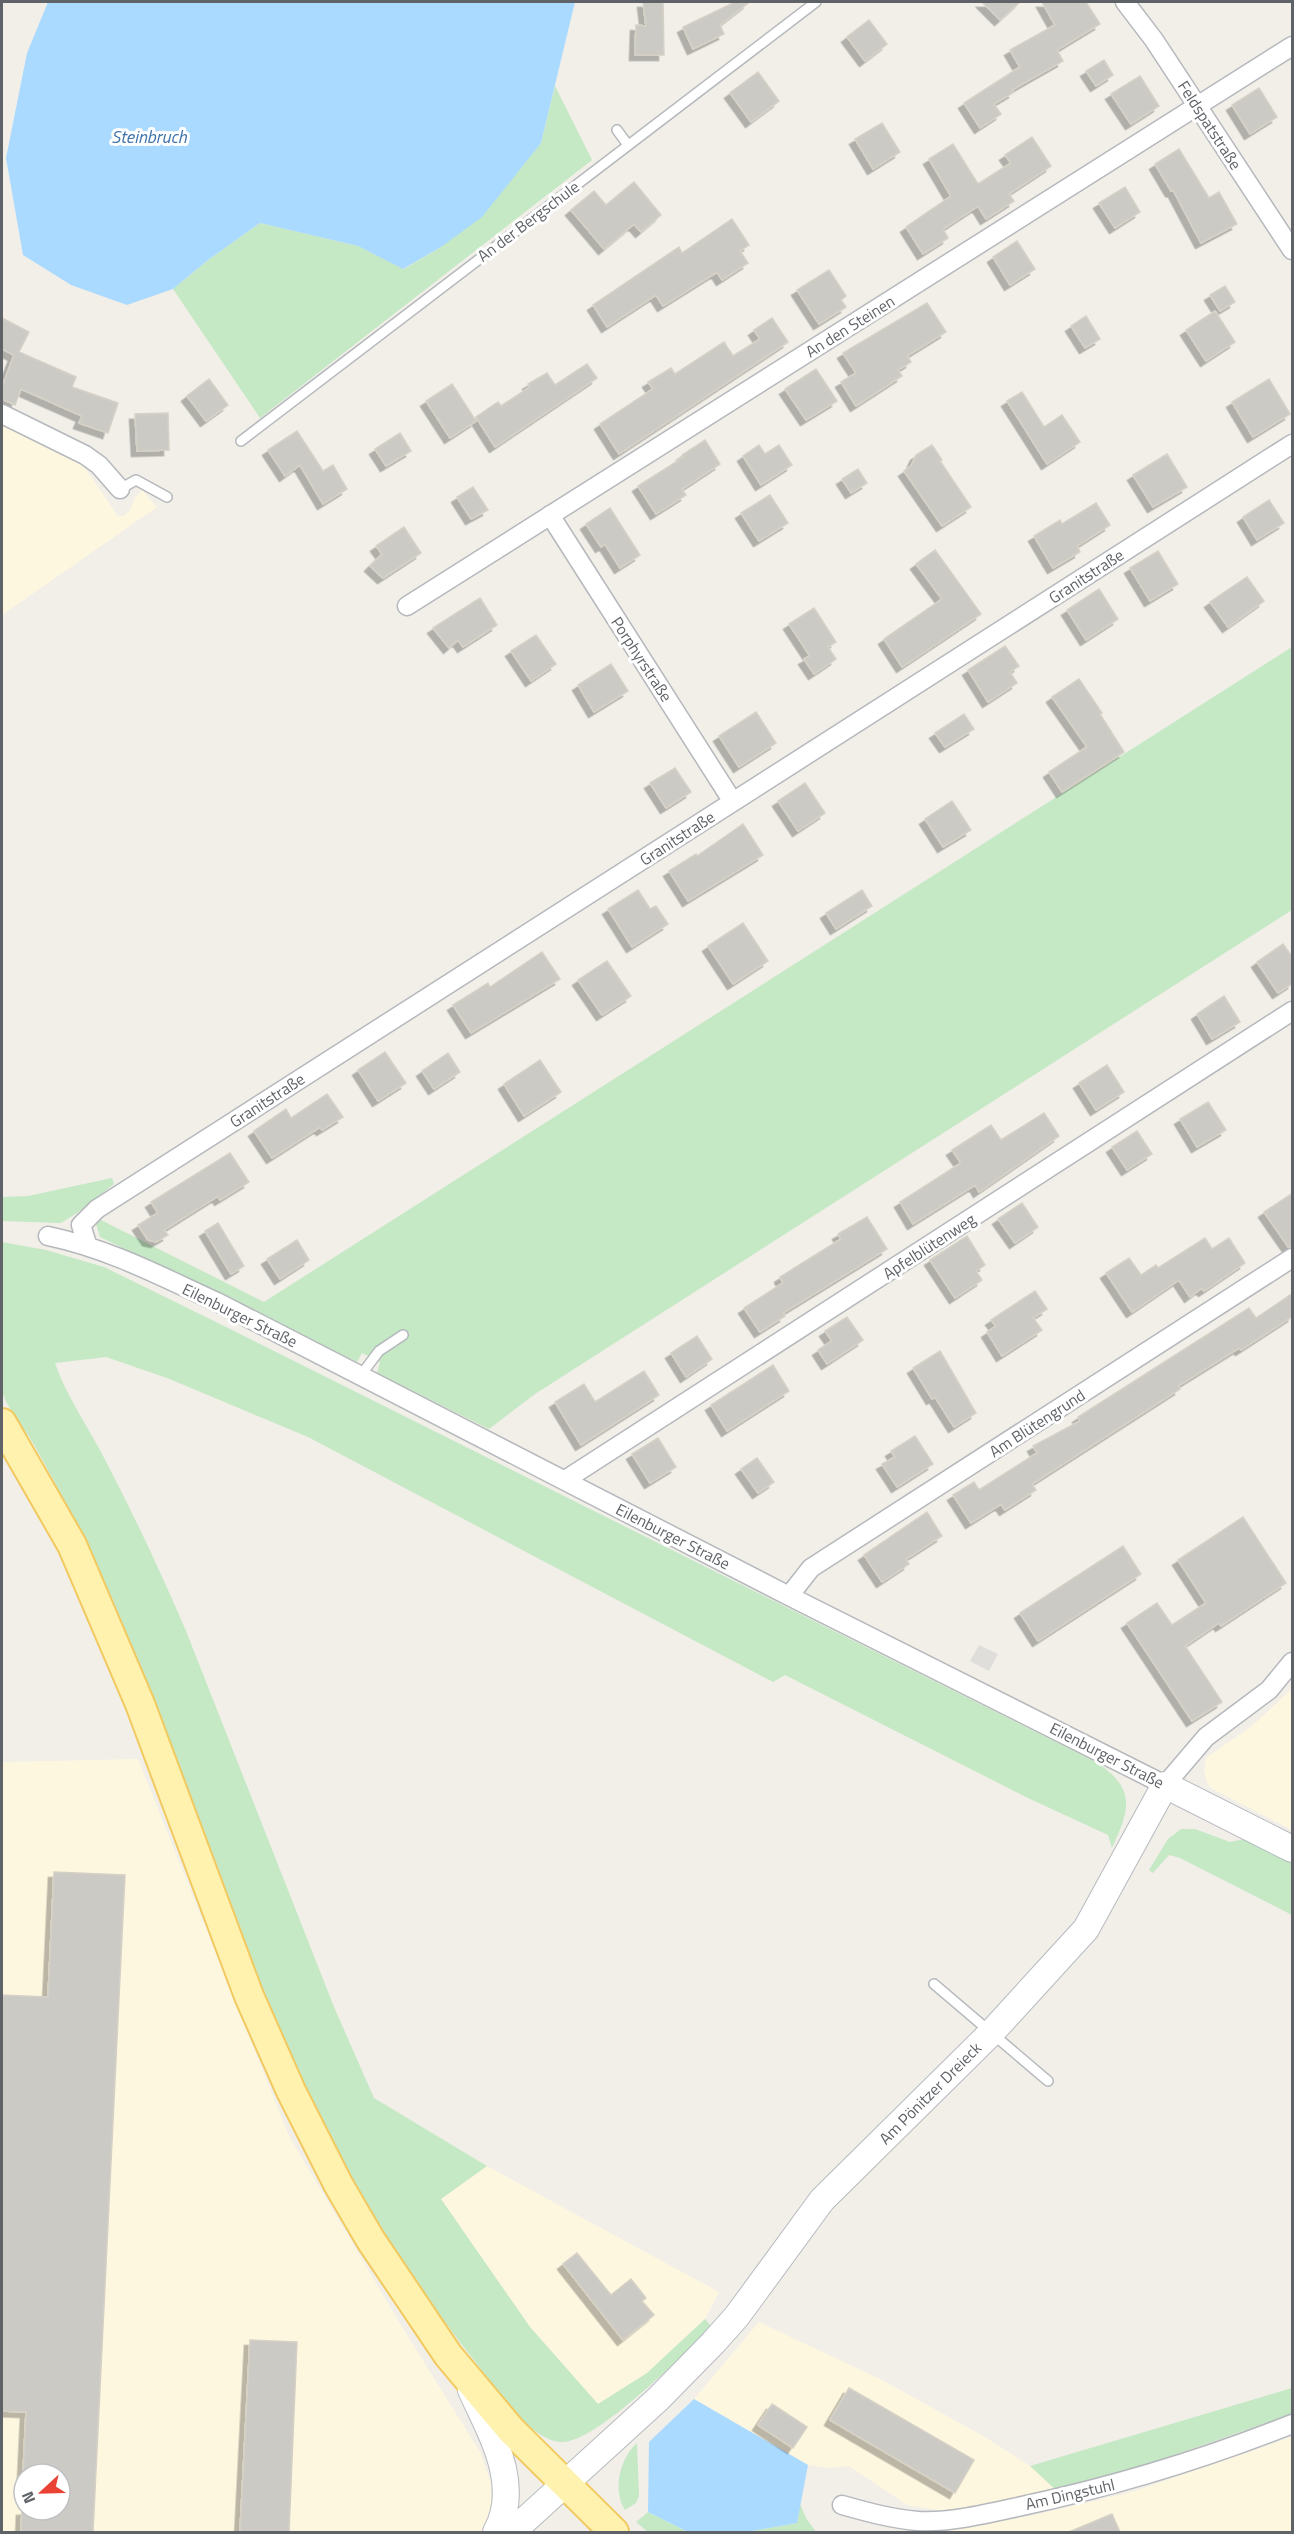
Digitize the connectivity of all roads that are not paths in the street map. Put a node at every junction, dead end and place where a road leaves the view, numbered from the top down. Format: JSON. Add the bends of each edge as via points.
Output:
{"nodes":[{"id":1,"x":816,"y":2,"type":"edge"},
{"id":2,"x":1125,"y":2,"type":"edge"},
{"id":3,"x":1293,"y":46,"type":"edge"},
{"id":4,"x":1198,"y":106,"type":"junction"},
{"id":5,"x":617,"y":130,"type":"dead end"},
{"id":6,"x":628,"y":145,"type":"junction"},
{"id":7,"x":1293,"y":250,"type":"edge"},
{"id":8,"x":2,"y":414,"type":"edge"},
{"id":9,"x":241,"y":441,"type":"dead end"},
{"id":10,"x":1293,"y":444,"type":"edge"},
{"id":11,"x":120,"y":489,"type":"joint"},
{"id":12,"x":167,"y":497,"type":"dead end"},
{"id":13,"x":550,"y":515,"type":"junction"},
{"id":14,"x":407,"y":606,"type":"dead end"},
{"id":15,"x":733,"y":802,"type":"junction"},
{"id":16,"x":1293,"y":1011,"type":"edge"},
{"id":17,"x":48,"y":1236,"type":"dead end"},
{"id":18,"x":87,"y":1244,"type":"junction"},
{"id":19,"x":1293,"y":1258,"type":"edge"},
{"id":20,"x":403,"y":1335,"type":"dead end"},
{"id":21,"x":361,"y":1376,"type":"junction"},
{"id":22,"x":2,"y":1423,"type":"edge"},
{"id":23,"x":565,"y":1480,"type":"junction"},
{"id":24,"x":789,"y":1596,"type":"junction"},
{"id":25,"x":1293,"y":1662,"type":"edge"},
{"id":26,"x":1165,"y":1785,"type":"junction"},
{"id":27,"x":1292,"y":1847,"type":"edge"},
{"id":28,"x":934,"y":1984,"type":"dead end"},
{"id":29,"x":991,"y":2032,"type":"junction"},
{"id":30,"x":1048,"y":2081,"type":"dead end"},
{"id":31,"x":463,"y":2374,"type":"junction"},
{"id":32,"x":1293,"y":2424,"type":"edge"},
{"id":33,"x":565,"y":2485,"type":"junction"},
{"id":34,"x":842,"y":2505,"type":"dead end"},
{"id":35,"x":503,"y":2529,"type":"edge"},
{"id":36,"x":614,"y":2532,"type":"edge"}],
"edges":[{"from":1,"to":6,"type":"lane","name":"An der Bergschule"},
{"from":2,"to":4,"type":"street","name":"Feldspatstraße"},
{"from":3,"to":4,"type":"street","name":"An den Steinen"},
{"from":4,"to":7,"type":"street","name":"Feldspatstraße"},
{"from":4,"to":13,"type":"street","name":"An den Steinen"},
{"from":5,"to":6,"type":"lane"},
{"from":6,"to":9,"type":"lane","name":"An der Bergschule"},
{"from":8,"to":11,"type":"street","via":[[85,455]]},
{"from":10,"to":15,"type":"street","name":"Granitstraße"},
{"from":11,"to":12,"type":"lane","via":[[136,480]]},
{"from":13,"to":14,"type":"street","name":"An den Steinen"},
{"from":13,"to":15,"type":"street","name":"Porphyrstraße"},
{"from":15,"to":18,"type":"street","name":"Granitstraße","via":[[97,1209],[81,1225]]},
{"from":16,"to":23,"type":"street","name":"Apfelblütenweg"},
{"from":17,"to":18,"type":"street","name":"Eilenburger Straße"},
{"from":18,"to":21,"type":"street","name":"Eilenburger Straße","via":[[219,1303]]},
{"from":19,"to":24,"type":"street","name":"Am Blütengrund","via":[[812,1568]]},
{"from":20,"to":21,"type":"lane","via":[[379,1351]]},
{"from":21,"to":23,"type":"street","name":"Eilenburger Straße"},
{"from":22,"to":31,"type":"main road","via":[[72,1545],[140,1704],[249,1996],[291,2091],[370,2239],[433,2336]]},
{"from":23,"to":24,"type":"street","name":"Eilenburger Straße"},
{"from":24,"to":26,"type":"street","name":"Eilenburger Straße"},
{"from":25,"to":26,"type":"street","via":[[1269,1690],[1206,1737]]},
{"from":26,"to":27,"type":"street","name":"Eilenburger Straße"},
{"from":26,"to":29,"type":"street","name":"Am Pönitzer Dreieck","via":[[1086,1929]]},
{"from":28,"to":29,"type":"lane"},
{"from":29,"to":30,"type":"lane"},
{"from":29,"to":33,"type":"street","name":"Am Pönitzer Dreieck","via":[[822,2200],[737,2316],[685,2372]]},
{"from":31,"to":33,"type":"main road"},
{"from":31,"to":35,"type":"street","via":[[501,2458],[507,2484]]},
{"from":32,"to":34,"type":"street","name":"Am Dingstuhl","via":[[1173,2468],[979,2515],[919,2521],[880,2516]]},
{"from":33,"to":35,"type":"street","name":"Am Pönitzer Dreieck"},
{"from":33,"to":36,"type":"main road"}]}
